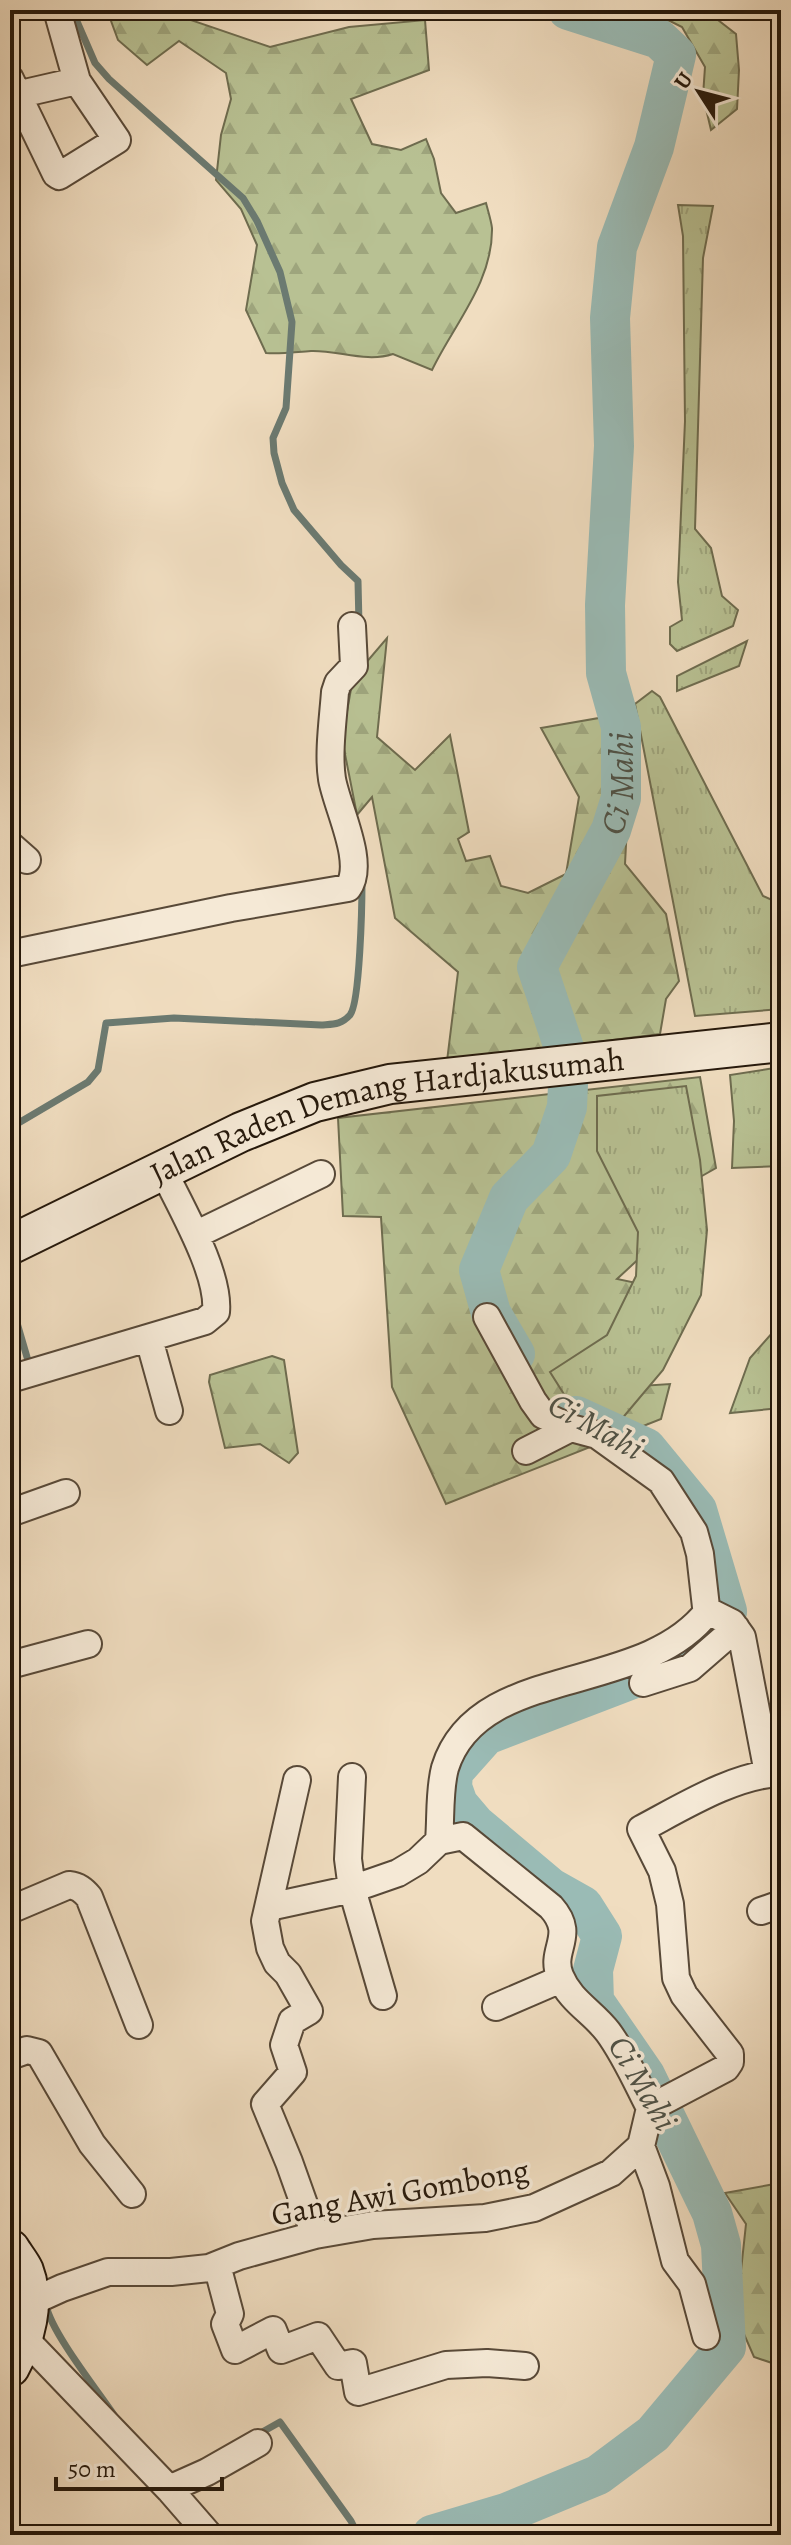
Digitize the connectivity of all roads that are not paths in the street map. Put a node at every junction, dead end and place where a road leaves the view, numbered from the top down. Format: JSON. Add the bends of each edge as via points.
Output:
{"nodes":[{"id":1,"x":57,"y":10,"type":"edge"},
{"id":2,"x":77,"y":81,"type":"junction"},
{"id":3,"x":12,"y":90,"type":"edge"},
{"id":4,"x":352,"y":626,"type":"dead end"},
{"id":5,"x":10,"y":954,"type":"edge"},
{"id":6,"x":781,"y":1042,"type":"edge"},
{"id":7,"x":163,"y":1170,"type":"junction"},
{"id":8,"x":321,"y":1174,"type":"dead end"},
{"id":9,"x":195,"y":1235,"type":"junction"},
{"id":10,"x":10,"y":1245,"type":"edge"},
{"id":11,"x":487,"y":1317,"type":"dead end"},
{"id":12,"x":149,"y":1339,"type":"junction"},
{"id":13,"x":10,"y":1379,"type":"edge"},
{"id":14,"x":169,"y":1411,"type":"dead end"},
{"id":15,"x":571,"y":1428,"type":"junction"},
{"id":16,"x":526,"y":1451,"type":"dead end"},
{"id":17,"x":66,"y":1493,"type":"dead end"},
{"id":18,"x":10,"y":1513,"type":"edge"},
{"id":19,"x":722,"y":1619,"type":"junction"},
{"id":20,"x":88,"y":1644,"type":"dead end"},
{"id":21,"x":10,"y":1665,"type":"edge"},
{"id":22,"x":643,"y":1683,"type":"dead end"},
{"id":23,"x":774,"y":1773,"type":"edge"},
{"id":24,"x":352,"y":1777,"type":"dead end"},
{"id":25,"x":297,"y":1780,"type":"dead end"},
{"id":26,"x":439,"y":1841,"type":"junction"},
{"id":27,"x":352,"y":1889,"type":"junction"},
{"id":28,"x":269,"y":1907,"type":"junction"},
{"id":29,"x":10,"y":1910,"type":"edge"},
{"id":30,"x":561,"y":1979,"type":"junction"},
{"id":31,"x":383,"y":1996,"type":"dead end"},
{"id":32,"x":496,"y":2007,"type":"dead end"},
{"id":33,"x":139,"y":2025,"type":"dead end"},
{"id":34,"x":10,"y":2056,"type":"edge"},
{"id":35,"x":650,"y":2108,"type":"junction"},
{"id":36,"x":641,"y":2146,"type":"junction"},
{"id":37,"x":132,"y":2194,"type":"dead end"},
{"id":38,"x":315,"y":2235,"type":"junction"},
{"id":39,"x":10,"y":2249,"type":"edge"},
{"id":40,"x":217,"y":2265,"type":"junction"},
{"id":41,"x":21,"y":2336,"type":"edge"},
{"id":42,"x":706,"y":2336,"type":"dead end"},
{"id":43,"x":525,"y":2366,"type":"dead end"},
{"id":44,"x":258,"y":2443,"type":"dead end"},
{"id":45,"x":169,"y":2489,"type":"junction"},
{"id":46,"x":209,"y":2535,"type":"edge"}],
"edges":[{"from":1,"to":2,"type":"street"},
{"from":2,"to":3,"type":"street"},
{"from":2,"to":3,"type":"street","via":[[117,140],[59,176]]},
{"from":4,"to":5,"type":"street","via":[[354,666],[336,687],[332,778],[351,846],[354,874],[348,888]]},
{"from":6,"to":7,"type":"main road","name":"Jalan Raden Demang Hardjakusumah","via":[[390,1084],[315,1102]]},
{"from":7,"to":9,"type":"street"},
{"from":7,"to":10,"type":"main road","name":"Jalan Raden Demang Hardjakusumah"},
{"from":8,"to":9,"type":"street"},
{"from":9,"to":12,"type":"street","via":[[218,1296],[216,1312],[205,1321]]},
{"from":11,"to":15,"type":"street","via":[[538,1408]]},
{"from":12,"to":13,"type":"street"},
{"from":12,"to":14,"type":"street"},
{"from":15,"to":16,"type":"street"},
{"from":15,"to":19,"type":"street","via":[[597,1435],[661,1481],[694,1532]]},
{"from":17,"to":18,"type":"street"},
{"from":19,"to":22,"type":"street","via":[[690,1668]]},
{"from":19,"to":23,"type":"street","via":[[742,1637]]},
{"from":19,"to":26,"type":"street","via":[[629,1664],[524,1693],[465,1731],[444,1771]]},
{"from":20,"to":21,"type":"street"},
{"from":23,"to":35,"type":"street","via":[[696,1800],[641,1829],[662,1871],[670,1904],[676,1978],[730,2054],[726,2068]]},
{"from":24,"to":27,"type":"street"},
{"from":25,"to":28,"type":"street"},
{"from":26,"to":27,"type":"street","via":[[398,1873]]},
{"from":26,"to":30,"type":"street","via":[[463,1836],[562,1919]]},
{"from":27,"to":28,"type":"street"},
{"from":27,"to":31,"type":"street"},
{"from":28,"to":38,"type":"street","via":[[265,1921],[270,1948],[309,2011],[292,2021],[284,2045],[293,2072],[265,2104]]},
{"from":29,"to":33,"type":"street","via":[[69,1885],[83,1891]]},
{"from":30,"to":32,"type":"street"},
{"from":30,"to":35,"type":"street","via":[[610,2035]]},
{"from":34,"to":37,"type":"street","via":[[27,2050],[39,2053],[92,2144]]},
{"from":35,"to":36,"type":"street"},
{"from":36,"to":38,"type":"street","name":"Gang Awi Gombong","via":[[611,2173],[534,2208]]},
{"from":36,"to":42,"type":"street","via":[[675,2261],[692,2284]]},
{"from":38,"to":40,"type":"street","name":"Gang Awi Gombong"},
{"from":39,"to":41,"type":"main road","via":[[24,2272]]},
{"from":40,"to":41,"type":"street","name":"Gang Awi Gombong","via":[[171,2272],[108,2272],[62,2288]]},
{"from":40,"to":43,"type":"street","via":[[230,2314],[225,2324],[235,2350],[273,2330],[281,2350],[318,2336],[338,2366],[353,2363],[358,2392],[446,2365]]},
{"from":41,"to":45,"type":"street"},
{"from":44,"to":45,"type":"street"},
{"from":45,"to":46,"type":"street"}]}
